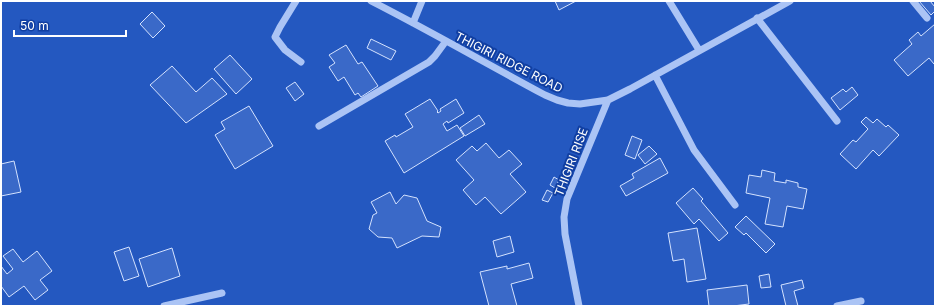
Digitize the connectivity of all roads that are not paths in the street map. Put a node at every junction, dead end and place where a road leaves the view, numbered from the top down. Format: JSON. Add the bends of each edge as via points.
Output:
{"nodes":[{"id":1,"x":296,"y":1,"type":"edge"},
{"id":2,"x":371,"y":1,"type":"edge"},
{"id":3,"x":422,"y":1,"type":"edge"},
{"id":4,"x":669,"y":1,"type":"edge"},
{"id":5,"x":790,"y":1,"type":"edge"},
{"id":6,"x":913,"y":1,"type":"edge"},
{"id":7,"x":757,"y":18,"type":"junction"},
{"id":8,"x":927,"y":18,"type":"dead end"},
{"id":9,"x":414,"y":22,"type":"junction"},
{"id":10,"x":446,"y":41,"type":"junction"},
{"id":11,"x":699,"y":50,"type":"junction"},
{"id":12,"x":301,"y":62,"type":"dead end"},
{"id":13,"x":655,"y":75,"type":"junction"},
{"id":14,"x":608,"y":100,"type":"junction"},
{"id":15,"x":837,"y":121,"type":"dead end"},
{"id":16,"x":319,"y":126,"type":"dead end"},
{"id":17,"x":735,"y":205,"type":"dead end"},
{"id":18,"x":222,"y":293,"type":"dead end"},
{"id":19,"x":860,"y":301,"type":"dead end"},
{"id":20,"x":164,"y":306,"type":"edge"},
{"id":21,"x":579,"y":306,"type":"edge"},
{"id":22,"x":836,"y":306,"type":"edge"}],
"edges":[{"from":1,"to":12,"type":"street","via":[[275,37],[285,50]]},
{"from":2,"to":9,"type":"street","name":"THIGIRI RIDGE ROAD"},
{"from":3,"to":9,"type":"street"},
{"from":4,"to":11,"type":"street"},
{"from":5,"to":7,"type":"street","name":"THIGIRI RIDGE ROAD"},
{"from":6,"to":8,"type":"street"},
{"from":7,"to":11,"type":"street","name":"THIGIRI RIDGE ROAD"},
{"from":7,"to":15,"type":"street"},
{"from":9,"to":10,"type":"street","name":"THIGIRI RIDGE ROAD"},
{"from":10,"to":14,"type":"street","name":"THIGIRI RIDGE ROAD","via":[[557,100],[580,104]]},
{"from":10,"to":16,"type":"street","via":[[429,62]]},
{"from":11,"to":13,"type":"street","name":"THIGIRI RIDGE ROAD"},
{"from":13,"to":14,"type":"street","name":"THIGIRI RIDGE ROAD"},
{"from":13,"to":17,"type":"street","via":[[694,150]]},
{"from":14,"to":21,"type":"street","name":"THIGIRI RISE","via":[[568,199],[564,217]]},
{"from":18,"to":20,"type":"street"},
{"from":19,"to":22,"type":"street"}]}
